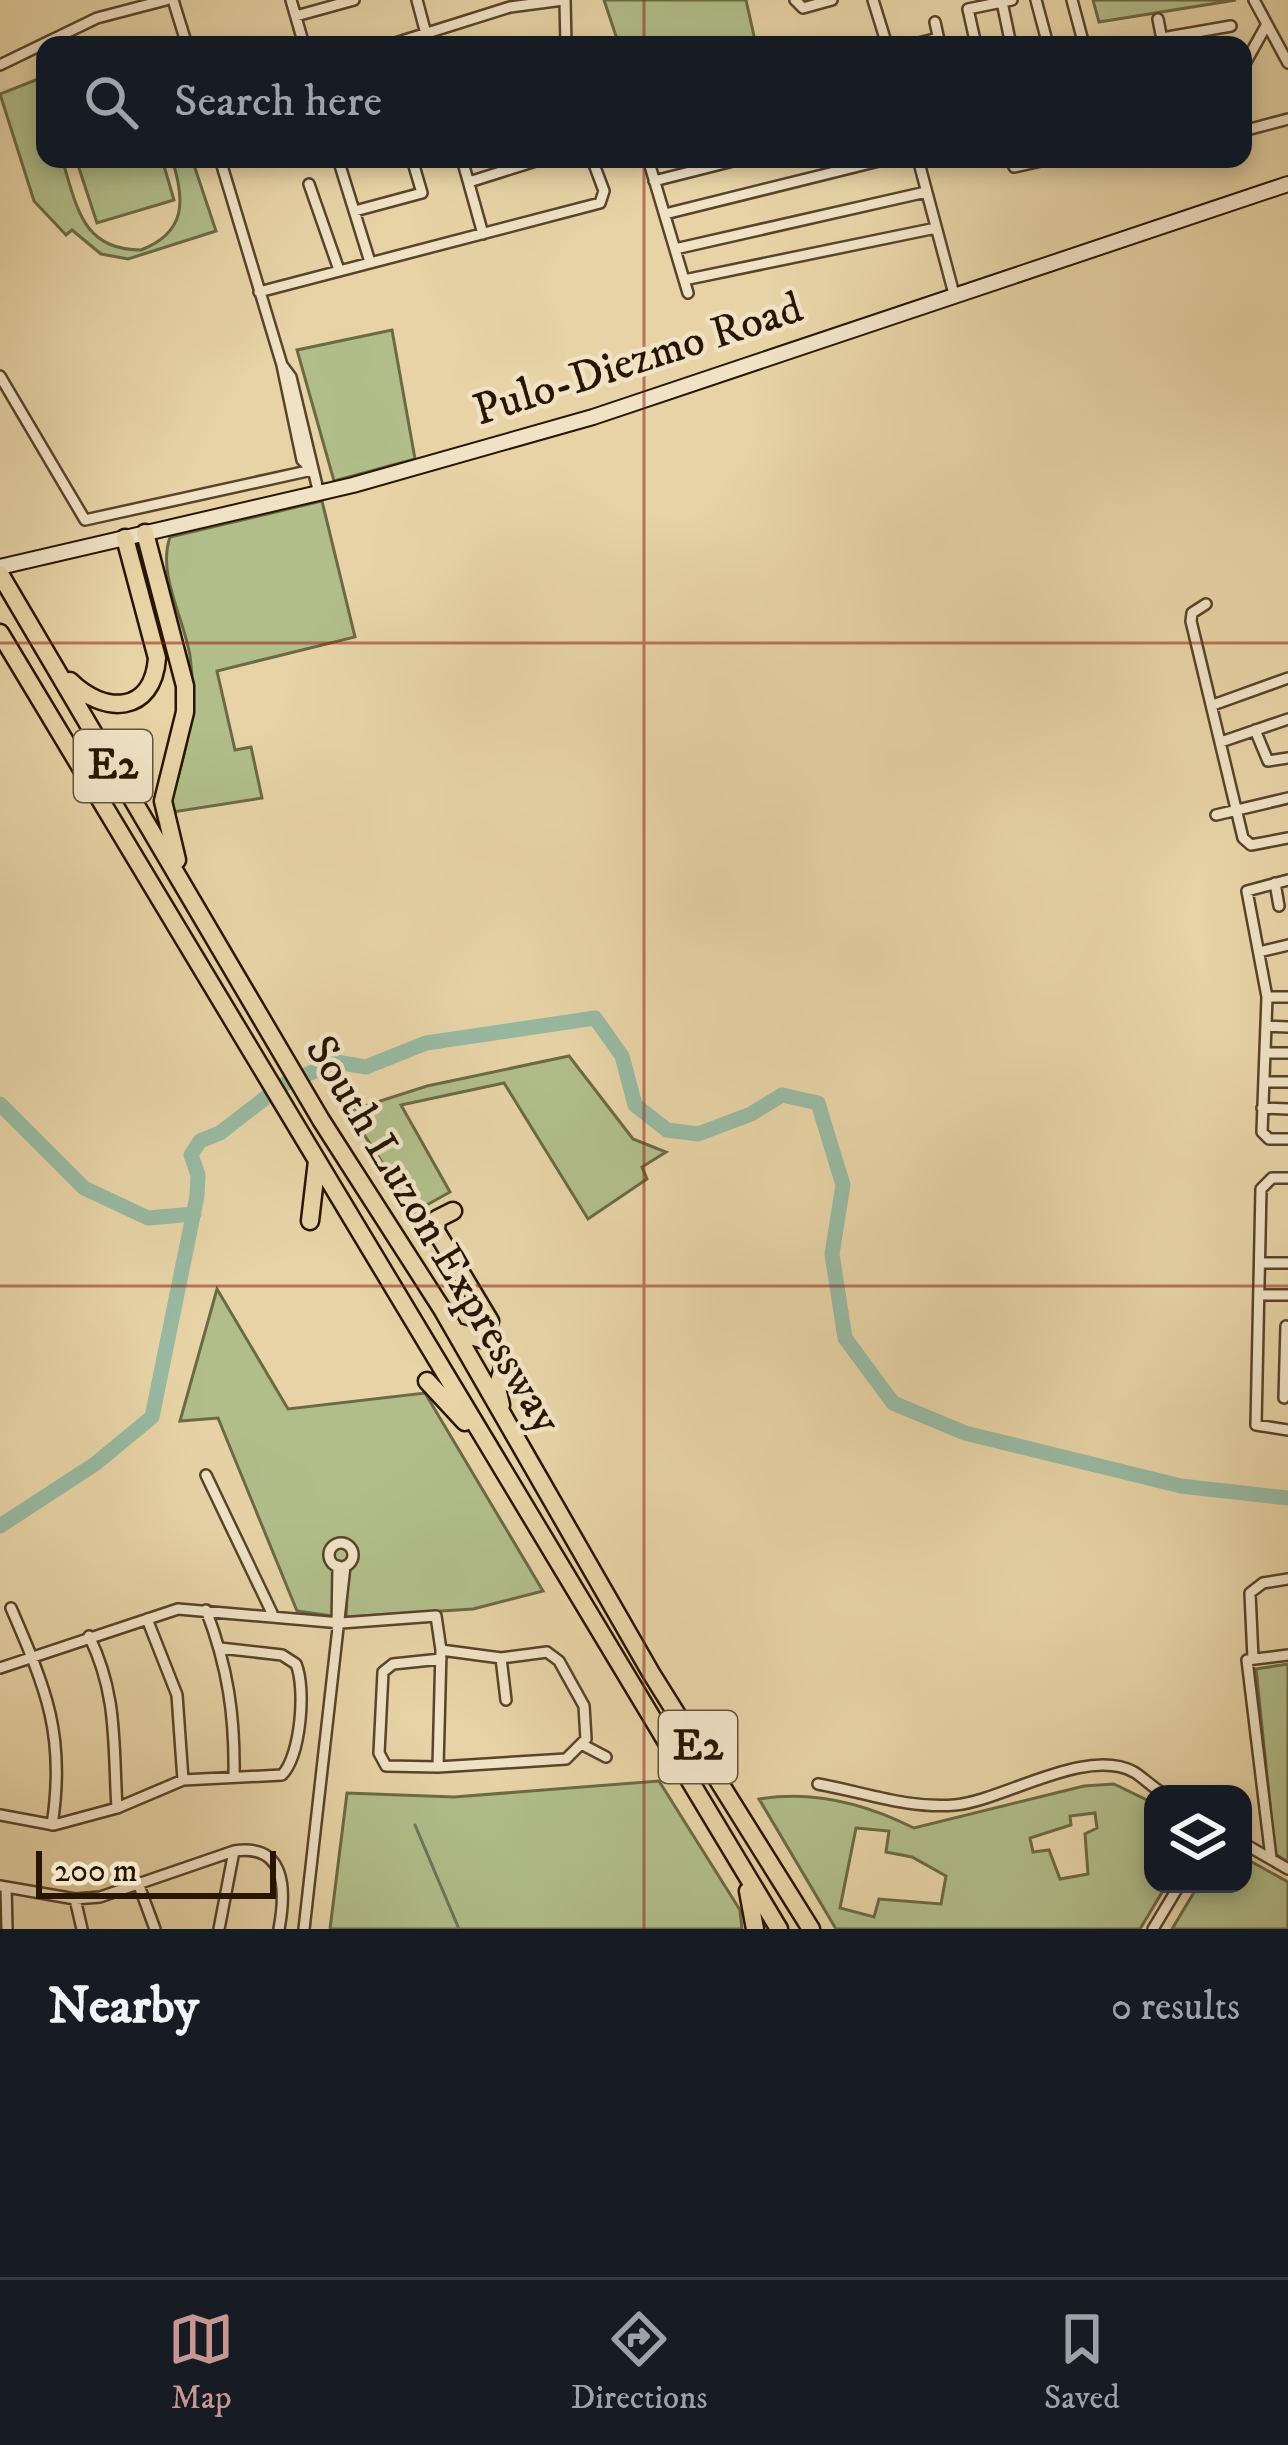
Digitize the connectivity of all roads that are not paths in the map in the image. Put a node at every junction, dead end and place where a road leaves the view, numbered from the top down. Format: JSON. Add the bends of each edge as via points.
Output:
{"nodes":[{"id":1,"x":94,"y":0,"type":"edge"},
{"id":2,"x":170,"y":0,"type":"edge"},
{"id":3,"x":291,"y":0,"type":"edge"},
{"id":4,"x":353,"y":0,"type":"edge"},
{"id":5,"x":417,"y":0,"type":"edge"},
{"id":6,"x":564,"y":0,"type":"edge"},
{"id":7,"x":795,"y":0,"type":"edge"},
{"id":8,"x":832,"y":0,"type":"edge"},
{"id":9,"x":874,"y":0,"type":"edge"},
{"id":10,"x":1036,"y":0,"type":"edge"},
{"id":11,"x":1072,"y":0,"type":"edge"},
{"id":12,"x":1255,"y":0,"type":"edge"},
{"id":13,"x":1007,"y":1,"type":"edge"},
{"id":14,"x":296,"y":16,"type":"junction"},
{"id":15,"x":97,"y":18,"type":"junction"},
{"id":16,"x":1158,"y":19,"type":"dead end"},
{"id":17,"x":935,"y":22,"type":"dead end"},
{"id":18,"x":1267,"y":24,"type":"junction"},
{"id":19,"x":1231,"y":26,"type":"dead end"},
{"id":20,"x":60,"y":36,"type":"edge"},
{"id":21,"x":184,"y":36,"type":"edge"},
{"id":22,"x":302,"y":36,"type":"edge"},
{"id":23,"x":427,"y":36,"type":"edge"},
{"id":24,"x":438,"y":36,"type":"edge"},
{"id":25,"x":566,"y":36,"type":"edge"},
{"id":26,"x":884,"y":36,"type":"edge"},
{"id":27,"x":938,"y":36,"type":"edge"},
{"id":28,"x":974,"y":36,"type":"edge"},
{"id":29,"x":1011,"y":36,"type":"edge"},
{"id":30,"x":1046,"y":36,"type":"edge"},
{"id":31,"x":1082,"y":36,"type":"edge"},
{"id":32,"x":1161,"y":36,"type":"edge"},
{"id":33,"x":1185,"y":36,"type":"edge"},
{"id":34,"x":36,"y":48,"type":"edge"},
{"id":35,"x":1252,"y":51,"type":"edge"},
{"id":36,"x":1288,"y":63,"type":"edge"},
{"id":37,"x":0,"y":65,"type":"edge"},
{"id":38,"x":1288,"y":119,"type":"edge"},
{"id":39,"x":1252,"y":126,"type":"edge"},
{"id":40,"x":223,"y":168,"type":"edge"},
{"id":41,"x":341,"y":168,"type":"edge"},
{"id":42,"x":415,"y":168,"type":"edge"},
{"id":43,"x":465,"y":168,"type":"edge"},
{"id":44,"x":513,"y":168,"type":"edge"},
{"id":45,"x":595,"y":168,"type":"edge"},
{"id":46,"x":650,"y":168,"type":"edge"},
{"id":47,"x":708,"y":168,"type":"edge"},
{"id":48,"x":850,"y":168,"type":"edge"},
{"id":49,"x":920,"y":168,"type":"edge"},
{"id":50,"x":469,"y":182,"type":"junction"},
{"id":51,"x":654,"y":182,"type":"junction"},
{"id":52,"x":309,"y":184,"type":"dead end"},
{"id":53,"x":1288,"y":184,"type":"edge"},
{"id":54,"x":926,"y":192,"type":"junction"},
{"id":55,"x":355,"y":211,"type":"junction"},
{"id":56,"x":665,"y":214,"type":"junction"},
{"id":57,"x":936,"y":228,"type":"junction"},
{"id":58,"x":483,"y":234,"type":"junction"},
{"id":59,"x":675,"y":250,"type":"junction"},
{"id":60,"x":370,"y":262,"type":"junction"},
{"id":61,"x":339,"y":270,"type":"junction"},
{"id":62,"x":684,"y":280,"type":"junction"},
{"id":63,"x":259,"y":292,"type":"junction"},
{"id":64,"x":688,"y":293,"type":"dead end"},
{"id":65,"x":954,"y":294,"type":"junction"},
{"id":66,"x":0,"y":376,"type":"edge"},
{"id":67,"x":312,"y":470,"type":"junction"},
{"id":68,"x":319,"y":494,"type":"junction"},
{"id":69,"x":145,"y":533,"type":"junction"},
{"id":70,"x":125,"y":538,"type":"junction"},
{"id":71,"x":0,"y":570,"type":"edge"},
{"id":72,"x":1206,"y":604,"type":"dead end"},
{"id":73,"x":0,"y":633,"type":"edge"},
{"id":74,"x":43,"y":647,"type":"junction"},
{"id":75,"x":1288,"y":677,"type":"edge"},
{"id":76,"x":1213,"y":705,"type":"junction"},
{"id":77,"x":1288,"y":718,"type":"edge"},
{"id":78,"x":1255,"y":730,"type":"junction"},
{"id":79,"x":1221,"y":742,"type":"junction"},
{"id":80,"x":1288,"y":758,"type":"edge"},
{"id":81,"x":1288,"y":798,"type":"edge"},
{"id":82,"x":1236,"y":811,"type":"junction"},
{"id":83,"x":1216,"y":815,"type":"dead end"},
{"id":84,"x":1288,"y":838,"type":"edge"},
{"id":85,"x":1288,"y":880,"type":"edge"},
{"id":86,"x":184,"y":884,"type":"junction"},
{"id":87,"x":1275,"y":884,"type":"junction"},
{"id":88,"x":1279,"y":906,"type":"dead end"},
{"id":89,"x":1286,"y":946,"type":"edge"},
{"id":90,"x":1259,"y":952,"type":"junction"},
{"id":91,"x":1288,"y":959,"type":"edge"},
{"id":92,"x":1288,"y":997,"type":"edge"},
{"id":93,"x":1267,"y":998,"type":"junction"},
{"id":94,"x":1266,"y":1026,"type":"junction"},
{"id":95,"x":1288,"y":1027,"type":"edge"},
{"id":96,"x":1265,"y":1053,"type":"junction"},
{"id":97,"x":1288,"y":1053,"type":"edge"},
{"id":98,"x":1264,"y":1082,"type":"junction"},
{"id":99,"x":1288,"y":1082,"type":"edge"},
{"id":100,"x":1262,"y":1108,"type":"junction"},
{"id":101,"x":1288,"y":1109,"type":"edge"},
{"id":102,"x":1288,"y":1139,"type":"edge"},
{"id":103,"x":317,"y":1160,"type":"junction"},
{"id":104,"x":1288,"y":1178,"type":"edge"},
{"id":105,"x":452,"y":1211,"type":"dead end"},
{"id":106,"x":310,"y":1221,"type":"dead end"},
{"id":107,"x":1288,"y":1261,"type":"edge"},
{"id":108,"x":1263,"y":1263,"type":"junction"},
{"id":109,"x":1262,"y":1294,"type":"junction"},
{"id":110,"x":1288,"y":1295,"type":"edge"},
{"id":111,"x":442,"y":1310,"type":"junction"},
{"id":112,"x":1259,"y":1324,"type":"junction"},
{"id":113,"x":1287,"y":1326,"type":"edge"},
{"id":114,"x":503,"y":1368,"type":"dead end"},
{"id":115,"x":427,"y":1381,"type":"dead end"},
{"id":116,"x":1257,"y":1396,"type":"junction"},
{"id":117,"x":1286,"y":1398,"type":"edge"},
{"id":118,"x":1288,"y":1430,"type":"edge"},
{"id":119,"x":515,"y":1439,"type":"junction"},
{"id":120,"x":491,"y":1448,"type":"junction"},
{"id":121,"x":206,"y":1475,"type":"dead end"},
{"id":122,"x":342,"y":1566,"type":"dead end"},
{"id":123,"x":1288,"y":1580,"type":"edge"},
{"id":124,"x":11,"y":1608,"type":"dead end"},
{"id":125,"x":206,"y":1610,"type":"junction"},
{"id":126,"x":272,"y":1613,"type":"junction"},
{"id":127,"x":147,"y":1618,"type":"junction"},
{"id":128,"x":338,"y":1626,"type":"junction"},
{"id":129,"x":89,"y":1636,"type":"junction"},
{"id":130,"x":220,"y":1648,"type":"junction"},
{"id":131,"x":441,"y":1654,"type":"junction"},
{"id":132,"x":1288,"y":1655,"type":"edge"},
{"id":133,"x":32,"y":1657,"type":"junction"},
{"id":134,"x":500,"y":1658,"type":"junction"},
{"id":135,"x":1253,"y":1659,"type":"junction"},
{"id":136,"x":0,"y":1667,"type":"edge"},
{"id":137,"x":506,"y":1700,"type":"dead end"},
{"id":138,"x":583,"y":1745,"type":"junction"},
{"id":139,"x":606,"y":1757,"type":"dead end"},
{"id":140,"x":438,"y":1767,"type":"junction"},
{"id":141,"x":234,"y":1777,"type":"junction"},
{"id":142,"x":183,"y":1780,"type":"junction"},
{"id":143,"x":818,"y":1784,"type":"dead end"},
{"id":144,"x":1149,"y":1785,"type":"edge"},
{"id":145,"x":117,"y":1808,"type":"junction"},
{"id":146,"x":0,"y":1815,"type":"edge"},
{"id":147,"x":52,"y":1825,"type":"junction"},
{"id":148,"x":720,"y":1831,"type":"junction"},
{"id":149,"x":1252,"y":1848,"type":"edge"},
{"id":150,"x":234,"y":1851,"type":"junction"},
{"id":151,"x":1270,"y":1858,"type":"junction"},
{"id":152,"x":1288,"y":1869,"type":"edge"},
{"id":153,"x":138,"y":1883,"type":"junction"},
{"id":154,"x":3,"y":1887,"type":"edge"},
{"id":155,"x":1175,"y":1893,"type":"edge"},
{"id":156,"x":75,"y":1899,"type":"junction"},
{"id":157,"x":8,"y":1929,"type":"edge"},
{"id":158,"x":82,"y":1929,"type":"edge"},
{"id":159,"x":155,"y":1929,"type":"edge"},
{"id":160,"x":219,"y":1929,"type":"edge"},
{"id":161,"x":279,"y":1929,"type":"edge"},
{"id":162,"x":304,"y":1929,"type":"edge"},
{"id":163,"x":754,"y":1929,"type":"edge"},
{"id":164,"x":779,"y":1929,"type":"edge"},
{"id":165,"x":811,"y":1929,"type":"edge"},
{"id":166,"x":1153,"y":1929,"type":"edge"}],
"edges":[{"from":1,"to":15,"type":"street"},
{"from":2,"to":15,"type":"street"},
{"from":2,"to":21,"type":"street"},
{"from":3,"to":14,"type":"street"},
{"from":4,"to":14,"type":"street"},
{"from":5,"to":23,"type":"street"},
{"from":6,"to":24,"type":"street","via":[[511,7]]},
{"from":6,"to":25,"type":"street"},
{"from":7,"to":8,"type":"street","via":[[802,8]]},
{"from":9,"to":26,"type":"street"},
{"from":10,"to":30,"type":"street"},
{"from":11,"to":31,"type":"street"},
{"from":12,"to":18,"type":"street"},
{"from":13,"to":28,"type":"street","via":[[968,9]]},
{"from":13,"to":29,"type":"street"},
{"from":14,"to":22,"type":"street"},
{"from":15,"to":20,"type":"street"},
{"from":16,"to":32,"type":"street"},
{"from":17,"to":27,"type":"street"},
{"from":18,"to":35,"type":"street"},
{"from":18,"to":36,"type":"street"},
{"from":19,"to":33,"type":"street"},
{"from":34,"to":37,"type":"street"},
{"from":38,"to":39,"type":"street"},
{"from":40,"to":63,"type":"street"},
{"from":41,"to":55,"type":"street"},
{"from":42,"to":55,"type":"street","via":[[422,193]]},
{"from":43,"to":50,"type":"street"},
{"from":44,"to":50,"type":"street"},
{"from":45,"to":58,"type":"street","via":[[600,203]]},
{"from":46,"to":51,"type":"street"},
{"from":47,"to":51,"type":"street"},
{"from":48,"to":56,"type":"street"},
{"from":49,"to":54,"type":"street"},
{"from":50,"to":58,"type":"street"},
{"from":51,"to":56,"type":"street"},
{"from":52,"to":61,"type":"street"},
{"from":53,"to":65,"type":"main road","name":"Pulo-Diezmo Road"},
{"from":54,"to":57,"type":"street"},
{"from":54,"to":59,"type":"street"},
{"from":55,"to":60,"type":"street"},
{"from":56,"to":59,"type":"street"},
{"from":57,"to":62,"type":"street"},
{"from":57,"to":65,"type":"street"},
{"from":58,"to":60,"type":"street"},
{"from":59,"to":62,"type":"street"},
{"from":60,"to":61,"type":"street"},
{"from":61,"to":63,"type":"street"},
{"from":62,"to":64,"type":"street"},
{"from":63,"to":67,"type":"street","via":[[291,377]]},
{"from":65,"to":68,"type":"main road","name":"Pulo-Diezmo Road","via":[[593,417]]},
{"from":66,"to":67,"type":"street","via":[[85,520]]},
{"from":67,"to":68,"type":"street"},
{"from":68,"to":69,"type":"main road","name":"Pulo-Diezmo Road"},
{"from":69,"to":70,"type":"main road","name":"Pulo-Diezmo Road"},
{"from":69,"to":86,"type":"highway","via":[[184,686],[163,801]]},
{"from":70,"to":71,"type":"main road","name":"Pulo-Diezmo Road"},
{"from":70,"to":74,"type":"highway","via":[[157,658],[147,694],[123,706],[92,700]]},
{"from":71,"to":74,"type":"highway","name":"South Luzon Expressway","number":"E2"},
{"from":72,"to":76,"type":"street","via":[[1192,621]]},
{"from":73,"to":103,"type":"highway","name":"South Luzon Expressway","number":"E2"},
{"from":74,"to":86,"type":"highway","name":"South Luzon Expressway","number":"E2"},
{"from":75,"to":76,"type":"street"},
{"from":76,"to":79,"type":"street"},
{"from":77,"to":78,"type":"street"},
{"from":78,"to":79,"type":"street"},
{"from":78,"to":80,"type":"street","via":[[1268,761]]},
{"from":79,"to":82,"type":"street"},
{"from":81,"to":82,"type":"street"},
{"from":82,"to":83,"type":"street"},
{"from":82,"to":84,"type":"street","via":[[1251,845]]},
{"from":85,"to":87,"type":"street"},
{"from":86,"to":111,"type":"highway","name":"South Luzon Expressway","number":"E2"},
{"from":87,"to":88,"type":"street"},
{"from":87,"to":90,"type":"street","via":[[1247,891]]},
{"from":89,"to":90,"type":"street"},
{"from":89,"to":91,"type":"street"},
{"from":90,"to":93,"type":"street"},
{"from":92,"to":93,"type":"street"},
{"from":93,"to":94,"type":"street"},
{"from":94,"to":95,"type":"street"},
{"from":94,"to":96,"type":"street"},
{"from":96,"to":97,"type":"street"},
{"from":96,"to":98,"type":"street"},
{"from":98,"to":99,"type":"street"},
{"from":98,"to":100,"type":"street"},
{"from":100,"to":101,"type":"street"},
{"from":100,"to":102,"type":"street","via":[[1262,1132]]},
{"from":103,"to":106,"type":"highway"},
{"from":103,"to":120,"type":"highway","name":"South Luzon Expressway","number":"E2"},
{"from":104,"to":108,"type":"street","via":[[1271,1178],[1261,1189]]},
{"from":105,"to":111,"type":"highway","via":[[437,1220],[436,1231],[490,1328],[468,1340]]},
{"from":107,"to":108,"type":"street"},
{"from":108,"to":109,"type":"street"},
{"from":109,"to":110,"type":"street"},
{"from":109,"to":112,"type":"street"},
{"from":111,"to":119,"type":"highway","name":"South Luzon Expressway","number":"E2"},
{"from":112,"to":113,"type":"street"},
{"from":112,"to":116,"type":"street"},
{"from":113,"to":117,"type":"street"},
{"from":114,"to":119,"type":"highway","via":[[497,1388]]},
{"from":115,"to":120,"type":"highway"},
{"from":116,"to":117,"type":"street"},
{"from":116,"to":118,"type":"street","via":[[1256,1425]]},
{"from":119,"to":165,"type":"highway","name":"South Luzon Expressway","number":"E2"},
{"from":120,"to":148,"type":"highway","name":"South Luzon Expressway","number":"E2"},
{"from":121,"to":126,"type":"street"},
{"from":122,"to":128,"type":"street"},
{"from":123,"to":135,"type":"street","via":[[1263,1582],[1250,1593]]},
{"from":124,"to":133,"type":"street"},
{"from":125,"to":126,"type":"street"},
{"from":125,"to":127,"type":"street"},
{"from":125,"to":130,"type":"street"},
{"from":126,"to":128,"type":"street"},
{"from":127,"to":129,"type":"street"},
{"from":127,"to":142,"type":"street","via":[[177,1695]]},
{"from":128,"to":131,"type":"street","via":[[436,1616]]},
{"from":128,"to":162,"type":"street"},
{"from":129,"to":133,"type":"street"},
{"from":129,"to":145,"type":"street","via":[[107,1673],[118,1734]]},
{"from":130,"to":141,"type":"street","via":[[236,1716]]},
{"from":130,"to":141,"type":"street","via":[[290,1658],[301,1682],[289,1768]]},
{"from":131,"to":134,"type":"street"},
{"from":131,"to":140,"type":"street"},
{"from":131,"to":140,"type":"street","via":[[383,1672],[379,1753],[386,1766]]},
{"from":132,"to":135,"type":"street"},
{"from":133,"to":136,"type":"street"},
{"from":133,"to":147,"type":"street","via":[[58,1735]]},
{"from":134,"to":137,"type":"street"},
{"from":134,"to":138,"type":"street","via":[[535,1651],[559,1661],[584,1706]]},
{"from":135,"to":151,"type":"street","via":[[1247,1660]]},
{"from":138,"to":139,"type":"street"},
{"from":138,"to":140,"type":"street","via":[[566,1759],[536,1764]]},
{"from":141,"to":142,"type":"street"},
{"from":142,"to":145,"type":"street"},
{"from":143,"to":144,"type":"street","via":[[894,1803],[954,1805],[1090,1768],[1121,1769]]},
{"from":145,"to":147,"type":"street"},
{"from":146,"to":147,"type":"street"},
{"from":148,"to":163,"type":"highway","via":[[754,1904]]},
{"from":148,"to":164,"type":"highway","name":"South Luzon Expressway","number":"E2"},
{"from":149,"to":151,"type":"street"},
{"from":150,"to":153,"type":"street"},
{"from":150,"to":160,"type":"street"},
{"from":150,"to":161,"type":"street","via":[[262,1852],[278,1865],[286,1896]]},
{"from":151,"to":152,"type":"street"},
{"from":153,"to":156,"type":"street"},
{"from":153,"to":159,"type":"street"},
{"from":154,"to":156,"type":"street"},
{"from":154,"to":157,"type":"street"},
{"from":155,"to":166,"type":"street"},
{"from":156,"to":158,"type":"street"}]}
